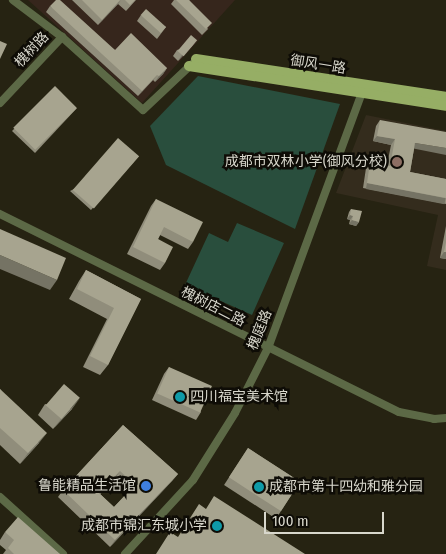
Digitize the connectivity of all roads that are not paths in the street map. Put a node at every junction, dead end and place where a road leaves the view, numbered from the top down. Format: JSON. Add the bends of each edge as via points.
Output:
{"nodes":[{"id":1,"x":13,"y":0,"type":"edge"},
{"id":2,"x":62,"y":37,"type":"junction"},
{"id":3,"x":193,"y":63,"type":"joint"},
{"id":4,"x":363,"y":90,"type":"junction"},
{"id":5,"x":446,"y":97,"type":"edge"},
{"id":6,"x":0,"y":103,"type":"edge"},
{"id":7,"x":446,"y":106,"type":"edge"},
{"id":8,"x":0,"y":214,"type":"edge"},
{"id":9,"x":268,"y":348,"type":"junction"},
{"id":10,"x":446,"y":418,"type":"edge"},
{"id":11,"x":0,"y":497,"type":"edge"},
{"id":12,"x":63,"y":554,"type":"edge"},
{"id":13,"x":125,"y":554,"type":"edge"}],
"edges":[{"from":1,"to":2,"type":"street","name":"御风一路"},
{"from":2,"to":3,"type":"street","name":"御风一路","via":[[143,110]]},
{"from":2,"to":6,"type":"street","name":"槐树路"},
{"from":3,"to":4,"type":"main road","name":"御风一路"},
{"from":4,"to":5,"type":"main road","name":"御风一路"},
{"from":4,"to":7,"type":"main road","name":"御风一路"},
{"from":4,"to":9,"type":"street","name":"槐庭路"},
{"from":8,"to":9,"type":"street","name":"槐树店二路"},
{"from":9,"to":10,"type":"street","name":"槐树店二路","via":[[399,412],[434,419]]},
{"from":9,"to":13,"type":"street","name":"槐庭路","via":[[235,414],[193,480]]},
{"from":11,"to":12,"type":"street"}]}
